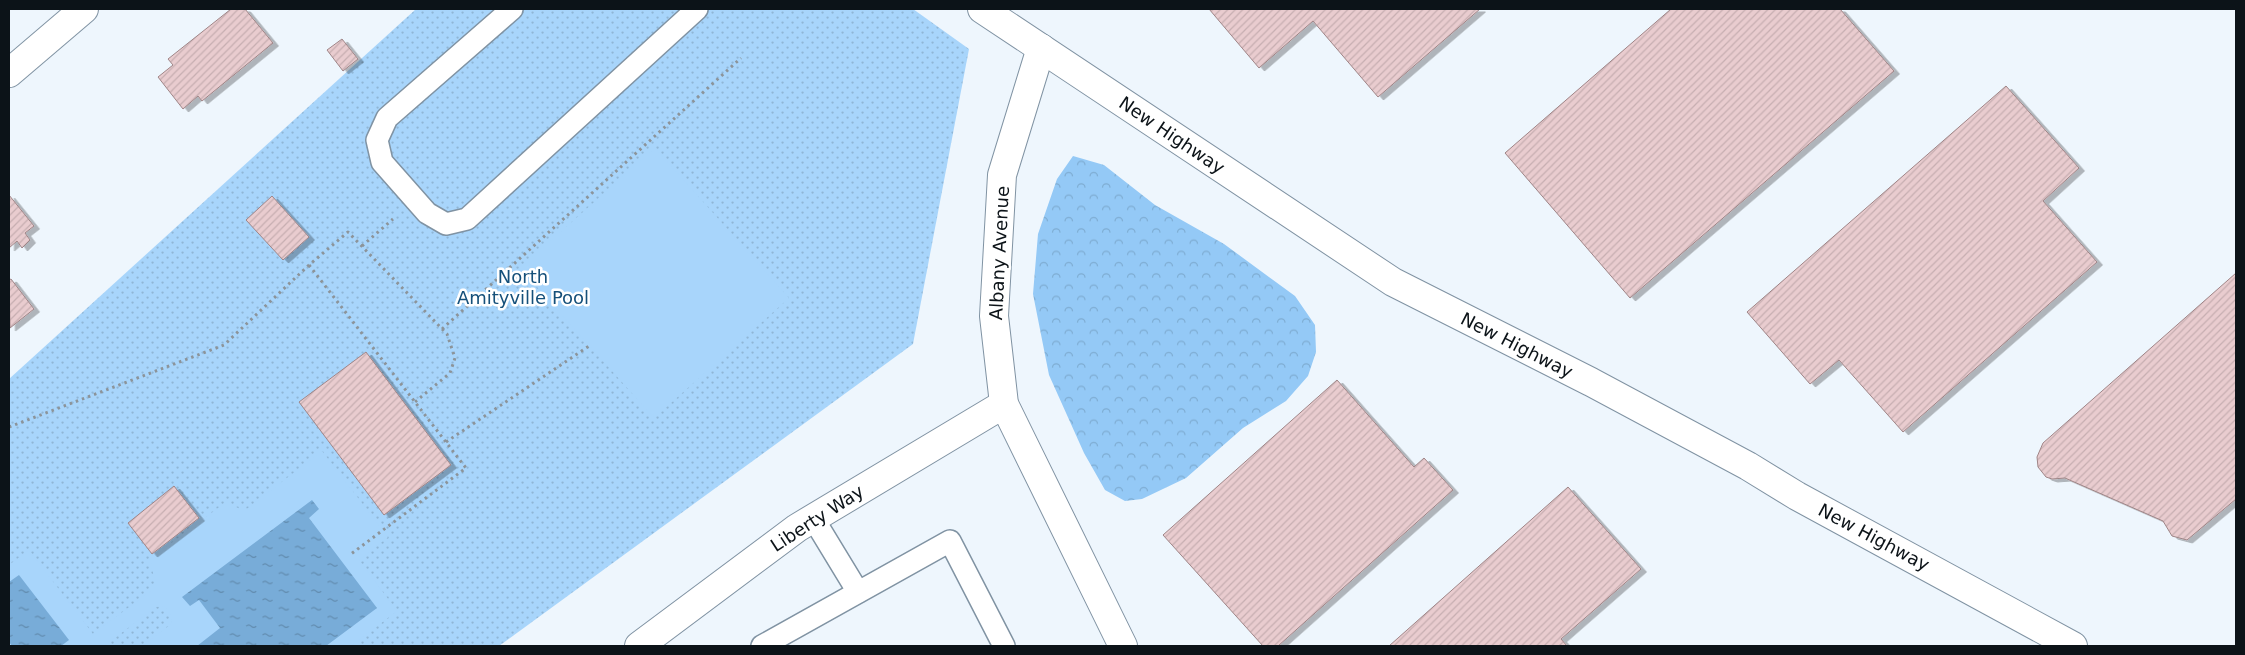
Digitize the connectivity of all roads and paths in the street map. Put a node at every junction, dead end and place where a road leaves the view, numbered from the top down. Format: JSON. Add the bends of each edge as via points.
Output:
{"nodes":[{"id":1,"x":84,"y":9,"type":"edge"},
{"id":2,"x":512,"y":9,"type":"edge"},
{"id":3,"x":697,"y":9,"type":"edge"},
{"id":4,"x":982,"y":9,"type":"edge"},
{"id":5,"x":1041,"y":48,"type":"junction"},
{"id":6,"x":741,"y":58,"type":"dead end"},
{"id":7,"x":9,"y":73,"type":"edge"},
{"id":8,"x":415,"y":199,"type":"junction"},
{"id":9,"x":362,"y":246,"type":"junction"},
{"id":10,"x":309,"y":265,"type":"junction"},
{"id":11,"x":442,"y":328,"type":"junction"},
{"id":12,"x":589,"y":346,"type":"dead end"},
{"id":13,"x":415,"y":402,"type":"junction"},
{"id":14,"x":1004,"y":404,"type":"junction"},
{"id":15,"x":9,"y":427,"type":"edge"},
{"id":16,"x":446,"y":442,"type":"junction"},
{"id":17,"x":813,"y":518,"type":"junction"},
{"id":18,"x":351,"y":554,"type":"dead end"},
{"id":19,"x":858,"y":592,"type":"junction"},
{"id":20,"x":639,"y":646,"type":"edge"},
{"id":21,"x":762,"y":646,"type":"edge"},
{"id":22,"x":1004,"y":646,"type":"edge"},
{"id":23,"x":1123,"y":646,"type":"edge"},
{"id":24,"x":2074,"y":646,"type":"edge"}],
"edges":[{"from":1,"to":7,"type":"main road"},
{"from":2,"to":8,"type":"lane","via":[[387,118],[377,140],[382,162]]},
{"from":3,"to":8,"type":"lane","via":[[467,219],[446,224],[426,213]]},
{"from":4,"to":5,"type":"main road","name":"New Highway"},
{"from":5,"to":14,"type":"main road","name":"Albany Avenue","via":[[1002,175],[994,316]]},
{"from":5,"to":24,"type":"main road","name":"New Highway","via":[[1393,282],[1591,382]]},
{"from":6,"to":11,"type":"path"},
{"from":8,"to":9,"type":"path"},
{"from":9,"to":10,"type":"path","via":[[348,232]]},
{"from":9,"to":11,"type":"path"},
{"from":10,"to":13,"type":"path"},
{"from":10,"to":15,"type":"path","via":[[224,345]]},
{"from":11,"to":13,"type":"path","via":[[455,358],[450,373]]},
{"from":12,"to":16,"type":"path"},
{"from":13,"to":16,"type":"path"},
{"from":14,"to":17,"type":"main road","name":"Liberty Way"},
{"from":14,"to":23,"type":"main road","name":"Albany Avenue"},
{"from":16,"to":18,"type":"path","via":[[466,468]]},
{"from":17,"to":19,"type":"lane"},
{"from":17,"to":20,"type":"main road","name":"Liberty Way"},
{"from":19,"to":21,"type":"lane"},
{"from":19,"to":22,"type":"lane","via":[[950,541]]}]}
